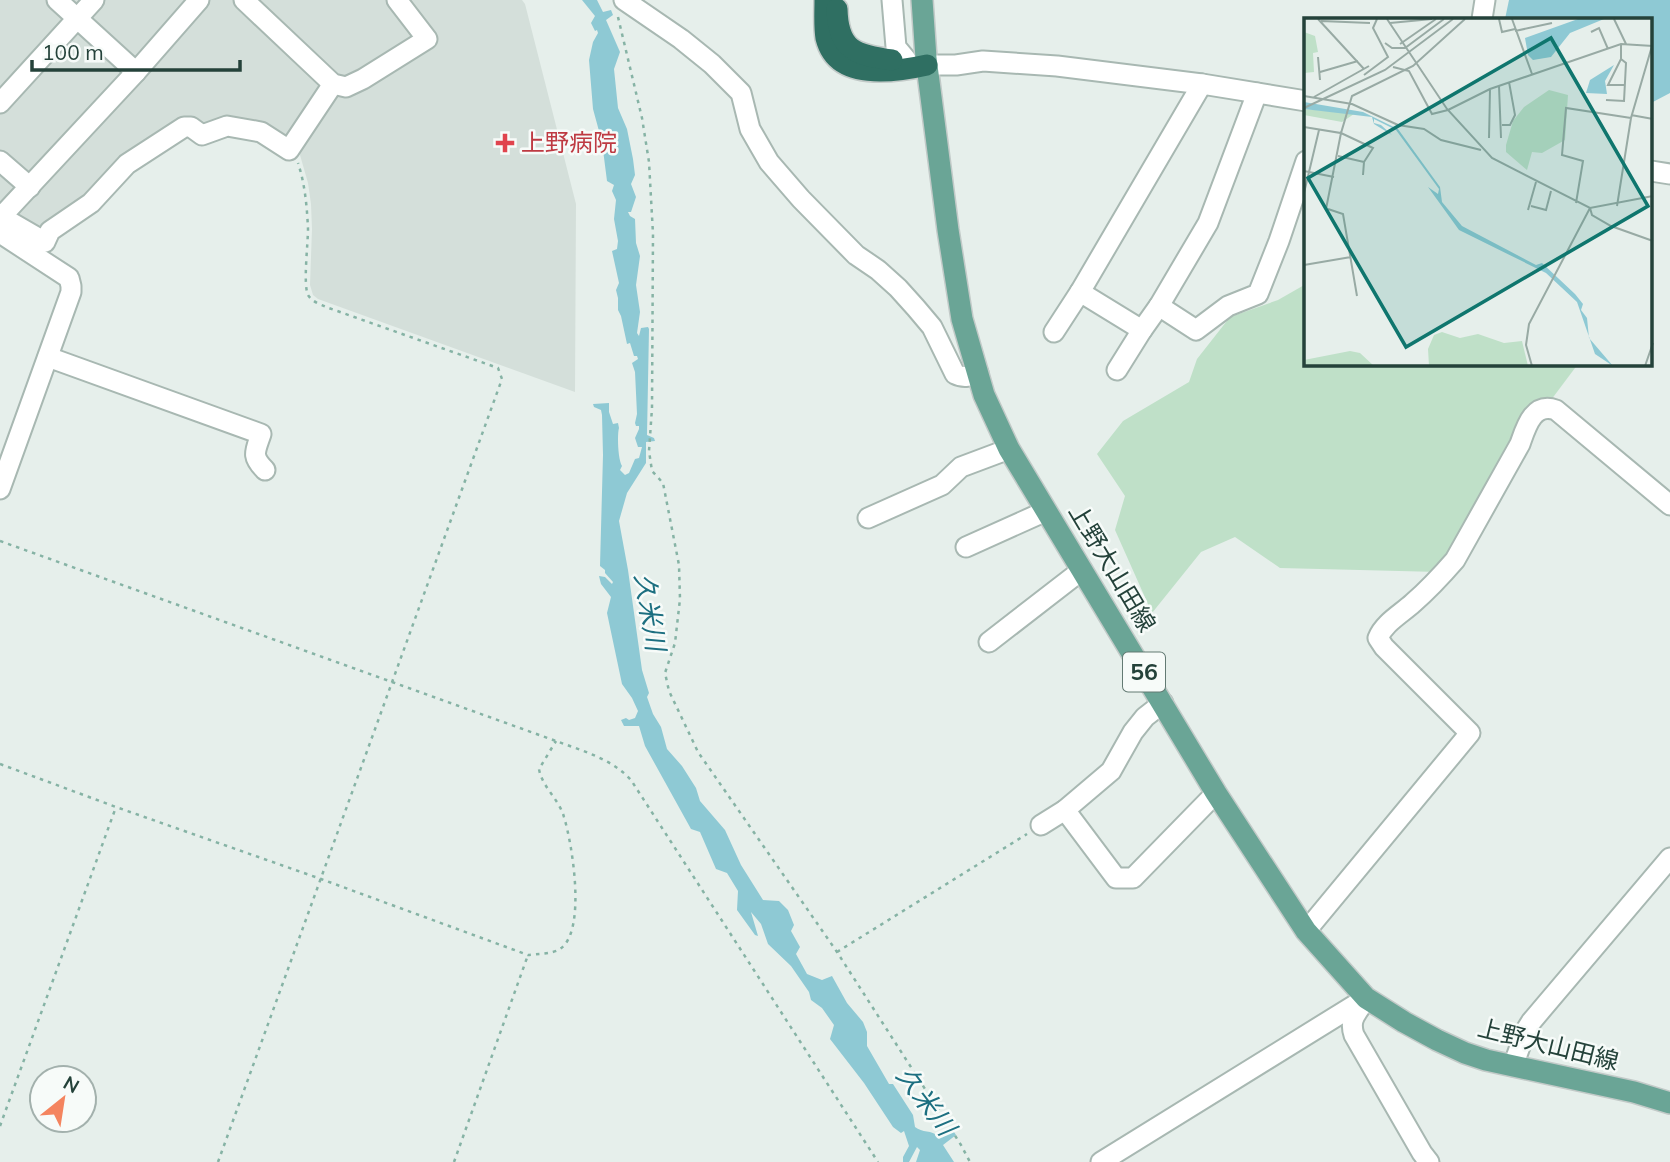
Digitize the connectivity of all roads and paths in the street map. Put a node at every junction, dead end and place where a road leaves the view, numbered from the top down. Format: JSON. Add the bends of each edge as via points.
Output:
{"nodes":[{"id":1,"x":57,"y":0,"type":"edge"},
{"id":2,"x":94,"y":0,"type":"edge"},
{"id":3,"x":199,"y":0,"type":"edge"},
{"id":4,"x":244,"y":0,"type":"edge"},
{"id":5,"x":397,"y":0,"type":"edge"},
{"id":6,"x":825,"y":0,"type":"edge"},
{"id":7,"x":837,"y":0,"type":"edge"},
{"id":8,"x":892,"y":0,"type":"edge"},
{"id":9,"x":922,"y":0,"type":"edge"},
{"id":10,"x":1485,"y":0,"type":"edge"},
{"id":11,"x":620,"y":6,"type":"edge"},
{"id":12,"x":1482,"y":18,"type":"edge"},
{"id":13,"x":78,"y":19,"type":"junction"},
{"id":14,"x":920,"y":61,"type":"junction"},
{"id":15,"x":136,"y":72,"type":"junction"},
{"id":16,"x":1202,"y":84,"type":"junction"},
{"id":17,"x":333,"y":85,"type":"junction"},
{"id":18,"x":1258,"y":93,"type":"junction"},
{"id":19,"x":1304,"y":101,"type":"edge"},
{"id":20,"x":0,"y":103,"type":"edge"},
{"id":21,"x":289,"y":150,"type":"junction"},
{"id":22,"x":0,"y":160,"type":"edge"},
{"id":23,"x":1304,"y":167,"type":"edge"},
{"id":24,"x":1652,"y":171,"type":"edge"},
{"id":25,"x":1670,"y":174,"type":"edge"},
{"id":26,"x":30,"y":187,"type":"junction"},
{"id":27,"x":2,"y":223,"type":"edge"},
{"id":28,"x":1080,"y":292,"type":"junction"},
{"id":29,"x":1159,"y":306,"type":"junction"},
{"id":30,"x":1142,"y":330,"type":"junction"},
{"id":31,"x":1054,"y":332,"type":"dead end"},
{"id":32,"x":48,"y":357,"type":"junction"},
{"id":33,"x":1117,"y":370,"type":"dead end"},
{"id":34,"x":978,"y":373,"type":"junction"},
{"id":35,"x":1009,"y":449,"type":"junction"},
{"id":36,"x":265,"y":470,"type":"dead end"},
{"id":37,"x":0,"y":489,"type":"edge"},
{"id":38,"x":1670,"y":505,"type":"edge"},
{"id":39,"x":1046,"y":511,"type":"junction"},
{"id":40,"x":869,"y":517,"type":"dead end"},
{"id":41,"x":0,"y":541,"type":"edge"},
{"id":42,"x":966,"y":547,"type":"dead end"},
{"id":43,"x":1082,"y":570,"type":"junction"},
{"id":44,"x":989,"y":642,"type":"dead end"},
{"id":45,"x":392,"y":681,"type":"junction"},
{"id":46,"x":1163,"y":703,"type":"junction"},
{"id":47,"x":556,"y":741,"type":"junction"},
{"id":48,"x":0,"y":764,"type":"edge"},
{"id":49,"x":1216,"y":793,"type":"junction"},
{"id":50,"x":116,"y":807,"type":"junction"},
{"id":51,"x":1065,"y":810,"type":"junction"},
{"id":52,"x":1041,"y":825,"type":"joint"},
{"id":53,"x":1670,"y":858,"type":"edge"},
{"id":54,"x":321,"y":879,"type":"junction"},
{"id":55,"x":1306,"y":931,"type":"junction"},
{"id":56,"x":837,"y":952,"type":"junction"},
{"id":57,"x":528,"y":955,"type":"junction"},
{"id":58,"x":1366,"y":998,"type":"junction"},
{"id":59,"x":1513,"y":1066,"type":"junction"},
{"id":60,"x":1670,"y":1104,"type":"edge"},
{"id":61,"x":0,"y":1126,"type":"edge"},
{"id":62,"x":218,"y":1162,"type":"edge"},
{"id":63,"x":454,"y":1162,"type":"edge"},
{"id":64,"x":878,"y":1162,"type":"edge"},
{"id":65,"x":970,"y":1162,"type":"edge"},
{"id":66,"x":1101,"y":1162,"type":"edge"},
{"id":67,"x":1429,"y":1162,"type":"edge"}],
"edges":[{"from":1,"to":13,"type":"street"},
{"from":2,"to":13,"type":"street"},
{"from":3,"to":15,"type":"street"},
{"from":4,"to":17,"type":"street"},
{"from":5,"to":17,"type":"street","via":[[427,39],[363,79],[346,87]]},
{"from":6,"to":14,"type":"highway","via":[[827,40],[841,60],[876,72],[895,72]]},
{"from":7,"to":14,"type":"highway","via":[[839,32],[848,46],[864,55]]},
{"from":8,"to":14,"type":"street","via":[[896,47]]},
{"from":9,"to":14,"type":"main road","name":"上野大山田線","number":"56"},
{"from":10,"to":12,"type":"street"},
{"from":11,"to":34,"type":"street","via":[[681,39],[741,93],[750,129],[785,181],[856,255],[916,308],[932,327],[955,374],[969,377]]},
{"from":11,"to":56,"type":"path","via":[[649,162],[653,247],[649,451],[652,471],[663,483],[679,565],[680,599],[665,673],[669,691],[698,752]]},
{"from":13,"to":15,"type":"street"},
{"from":13,"to":20,"type":"street"},
{"from":14,"to":16,"type":"street","via":[[1057,66]]},
{"from":14,"to":34,"type":"main road","name":"上野大山田線","number":"56","via":[[962,319]]},
{"from":15,"to":26,"type":"street"},
{"from":16,"to":18,"type":"street"},
{"from":16,"to":28,"type":"street"},
{"from":17,"to":21,"type":"street"},
{"from":18,"to":19,"type":"street"},
{"from":18,"to":29,"type":"street","via":[[1208,223]]},
{"from":21,"to":27,"type":"street","via":[[261,132],[227,126],[202,135],[184,127],[127,164],[91,203],[50,231],[45,242]]},
{"from":21,"to":45,"type":"path","via":[[299,164],[304,185],[305,277],[313,301],[498,368],[502,379]]},
{"from":22,"to":26,"type":"street"},
{"from":23,"to":29,"type":"street","via":[[1258,293],[1228,306],[1196,330]]},
{"from":24,"to":25,"type":"street"},
{"from":26,"to":27,"type":"street"},
{"from":27,"to":32,"type":"street","via":[[69,278],[71,292]]},
{"from":28,"to":30,"type":"street"},
{"from":28,"to":31,"type":"street"},
{"from":29,"to":30,"type":"street"},
{"from":30,"to":33,"type":"street"},
{"from":32,"to":36,"type":"street","via":[[261,434],[255,451]]},
{"from":32,"to":37,"type":"street"},
{"from":34,"to":35,"type":"main road","name":"上野大山田線","number":"56"},
{"from":35,"to":39,"type":"main road","name":"上野大山田線","number":"56"},
{"from":35,"to":40,"type":"street","via":[[961,467],[942,485]]},
{"from":38,"to":55,"type":"street","via":[[1556,410],[1535,413],[1455,560],[1378,638],[1470,733]]},
{"from":39,"to":42,"type":"street"},
{"from":39,"to":43,"type":"main road","name":"上野大山田線","number":"56"},
{"from":41,"to":45,"type":"path"},
{"from":43,"to":44,"type":"street"},
{"from":43,"to":46,"type":"main road","name":"上野大山田線","number":"56"},
{"from":45,"to":47,"type":"path"},
{"from":45,"to":54,"type":"path"},
{"from":46,"to":49,"type":"main road","name":"上野大山田線","number":"56"},
{"from":46,"to":51,"type":"street","via":[[1133,732],[1111,771]]},
{"from":47,"to":57,"type":"path","via":[[539,769],[564,817],[576,886],[572,931],[562,948]]},
{"from":47,"to":64,"type":"path","via":[[609,762],[631,780]]},
{"from":48,"to":50,"type":"path"},
{"from":49,"to":51,"type":"street","via":[[1133,878],[1116,877]]},
{"from":49,"to":55,"type":"main road","name":"上野大山田線","number":"56"},
{"from":50,"to":54,"type":"path"},
{"from":50,"to":61,"type":"path"},
{"from":51,"to":52,"type":"street"},
{"from":52,"to":56,"type":"path"},
{"from":53,"to":59,"type":"street","via":[[1531,1023]]},
{"from":54,"to":57,"type":"path"},
{"from":54,"to":62,"type":"path"},
{"from":55,"to":58,"type":"main road","name":"上野大山田線","number":"56"},
{"from":56,"to":65,"type":"path"},
{"from":57,"to":63,"type":"path"},
{"from":58,"to":59,"type":"main road","name":"上野大山田線","number":"56","via":[[1465,1053]]},
{"from":58,"to":66,"type":"street"},
{"from":58,"to":67,"type":"street","via":[[1353,1018],[1354,1035]]},
{"from":59,"to":60,"type":"main road","name":"上野大山田線","number":"56"}]}
